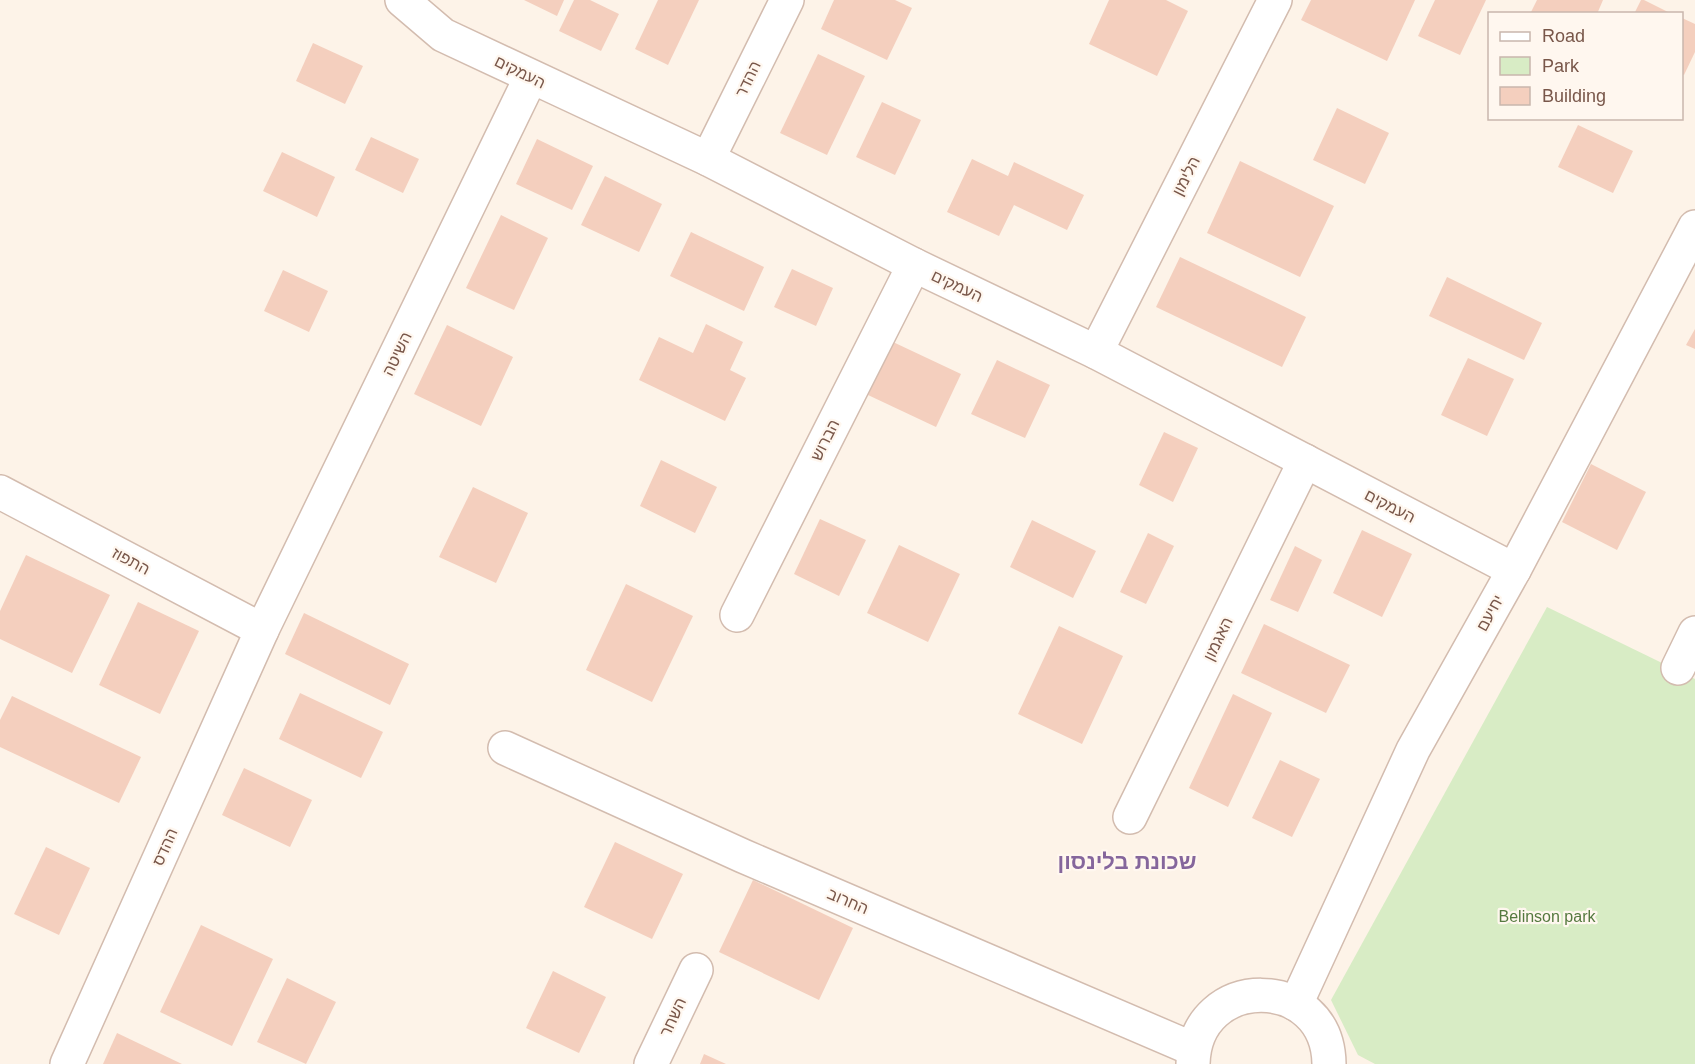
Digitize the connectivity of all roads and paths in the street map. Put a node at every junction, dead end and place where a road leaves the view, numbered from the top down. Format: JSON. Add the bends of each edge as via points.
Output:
{"nodes":[{"id":1,"x":402,"y":0,"type":"edge"},
{"id":2,"x":787,"y":0,"type":"edge"},
{"id":3,"x":1275,"y":0,"type":"edge"},
{"id":4,"x":531,"y":77,"type":"junction"},
{"id":5,"x":708,"y":159,"type":"junction"},
{"id":6,"x":1695,"y":227,"type":"edge"},
{"id":7,"x":914,"y":265,"type":"junction"},
{"id":8,"x":1096,"y":352,"type":"junction"},
{"id":9,"x":1305,"y":461,"type":"junction"},
{"id":10,"x":0,"y":492,"type":"edge"},
{"id":11,"x":1514,"y":570,"type":"junction"},
{"id":12,"x":737,"y":615,"type":"dead end"},
{"id":13,"x":262,"y":630,"type":"junction"},
{"id":14,"x":1695,"y":633,"type":"edge"},
{"id":15,"x":1677,"y":668,"type":"dead end"},
{"id":16,"x":505,"y":748,"type":"dead end"},
{"id":17,"x":1130,"y":816,"type":"dead end"},
{"id":18,"x":696,"y":970,"type":"dead end"},
{"id":19,"x":1296,"y":1004,"type":"junction"},
{"id":20,"x":1193,"y":1056,"type":"edge"},
{"id":21,"x":67,"y":1064,"type":"edge"},
{"id":22,"x":651,"y":1064,"type":"edge"},
{"id":23,"x":1329,"y":1064,"type":"edge"}],
"edges":[{"from":1,"to":4,"type":"street","name":"העמקים","via":[[443,35]]},
{"from":2,"to":5,"type":"street","name":"ההדר"},
{"from":3,"to":8,"type":"street","name":"הלימון"},
{"from":4,"to":5,"type":"street","name":"העמקים"},
{"from":4,"to":13,"type":"street","name":"השיטה"},
{"from":5,"to":7,"type":"street","name":"העמקים"},
{"from":6,"to":11,"type":"street","name":"יחיעם"},
{"from":7,"to":8,"type":"street","name":"העמקים"},
{"from":7,"to":12,"type":"street","name":"הברוש"},
{"from":8,"to":9,"type":"street","name":"העמקים"},
{"from":9,"to":11,"type":"street","name":"העמקים"},
{"from":9,"to":17,"type":"street","name":"האגמון"},
{"from":10,"to":13,"type":"street","name":"התפוז"},
{"from":11,"to":19,"type":"street","name":"יחיעם","via":[[1413,750]]},
{"from":13,"to":21,"type":"street","name":"ההדס"},
{"from":14,"to":15,"type":"street"},
{"from":16,"to":20,"type":"street","name":"החרוב"},
{"from":18,"to":22,"type":"street","name":"השחר"},
{"from":19,"to":20,"type":"street","via":[[1276,996],[1254,994],[1233,1000],[1215,1012],[1201,1029]]},
{"from":19,"to":23,"type":"street","via":[[1320,1028]]}]}
